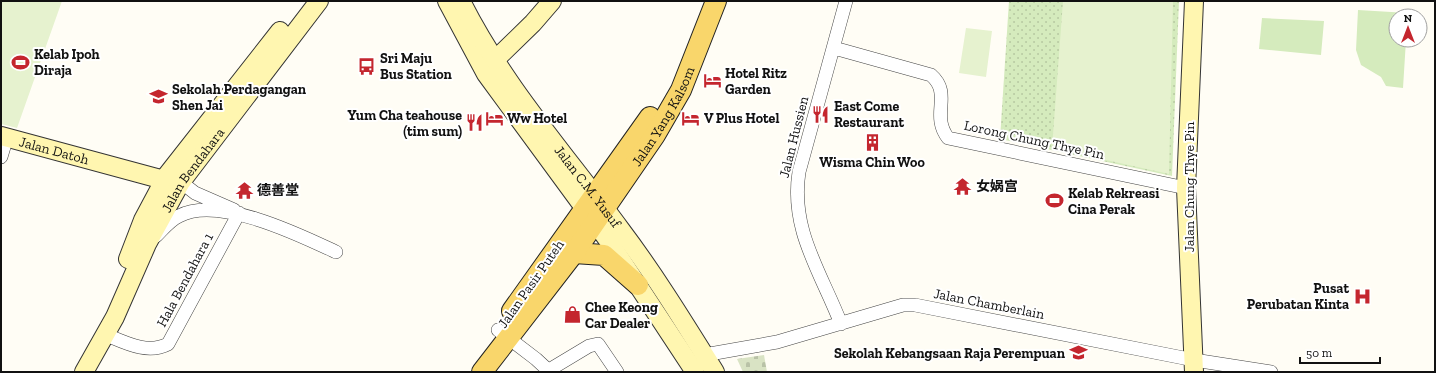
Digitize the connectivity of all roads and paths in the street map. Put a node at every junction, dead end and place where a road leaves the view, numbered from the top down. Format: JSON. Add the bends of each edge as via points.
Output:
{"nodes":[{"id":1,"x":304,"y":1,"type":"edge"},
{"id":2,"x":318,"y":1,"type":"edge"},
{"id":3,"x":447,"y":1,"type":"edge"},
{"id":4,"x":461,"y":1,"type":"edge"},
{"id":5,"x":552,"y":1,"type":"edge"},
{"id":6,"x":703,"y":1,"type":"edge"},
{"id":7,"x":716,"y":1,"type":"edge"},
{"id":8,"x":846,"y":1,"type":"edge"},
{"id":9,"x":1194,"y":1,"type":"edge"},
{"id":10,"x":834,"y":48,"type":"junction"},
{"id":11,"x":495,"y":60,"type":"junction"},
{"id":12,"x":4,"y":136,"type":"edge"},
{"id":13,"x":1,"y":157,"type":"edge"},
{"id":14,"x":177,"y":162,"type":"junction"},
{"id":15,"x":106,"y":166,"type":"junction"},
{"id":16,"x":129,"y":169,"type":"junction"},
{"id":17,"x":163,"y":183,"type":"junction"},
{"id":18,"x":1186,"y":188,"type":"junction"},
{"id":19,"x":594,"y":209,"type":"junction"},
{"id":20,"x":239,"y":213,"type":"junction"},
{"id":21,"x":142,"y":239,"type":"junction"},
{"id":22,"x":336,"y":252,"type":"dead end"},
{"id":23,"x":574,"y":253,"type":"junction"},
{"id":24,"x":638,"y":285,"type":"junction"},
{"id":25,"x":841,"y":324,"type":"junction"},
{"id":26,"x":503,"y":333,"type":"junction"},
{"id":27,"x":104,"y":334,"type":"junction"},
{"id":28,"x":704,"y":355,"type":"junction"},
{"id":29,"x":1194,"y":366,"type":"edge"},
{"id":30,"x":549,"y":371,"type":"edge"},
{"id":31,"x":84,"y":372,"type":"edge"},
{"id":32,"x":468,"y":372,"type":"edge"},
{"id":33,"x":482,"y":372,"type":"edge"},
{"id":34,"x":617,"y":372,"type":"edge"},
{"id":35,"x":695,"y":372,"type":"edge"},
{"id":36,"x":714,"y":372,"type":"edge"},
{"id":37,"x":1271,"y":372,"type":"edge"}],
"edges":[{"from":1,"to":14,"type":"main road","name":"Jalan Bendahara"},
{"from":2,"to":17,"type":"main road","name":"Jalan Bendahara","via":[[212,142]]},
{"from":3,"to":19,"type":"main road","name":"Jalan C.M. Yusuf","via":[[486,74]]},
{"from":4,"to":11,"type":"main road","name":"Jalan C.M. Yusuf"},
{"from":5,"to":11,"type":"main road"},
{"from":6,"to":19,"type":"main road","name":"Jalan Yang Kalsom","via":[[658,105]]},
{"from":7,"to":19,"type":"main road","name":"Jalan Yang Kalsom","via":[[681,90],[670,110]]},
{"from":8,"to":10,"type":"street","name":"Jalan Hussien"},
{"from":9,"to":18,"type":"main road","name":"Jalan Chung Thye Pin"},
{"from":10,"to":18,"type":"street","name":"Lorong Chung Thye Pin","via":[[931,75],[938,81],[942,91],[940,118],[942,130],[948,138]]},
{"from":10,"to":25,"type":"street","name":"Jalan Hussien","via":[[799,172],[797,201],[800,224],[806,242]]},
{"from":11,"to":19,"type":"main road","name":"Jalan C.M. Yusuf","via":[[542,127]]},
{"from":12,"to":13,"type":"street"},
{"from":12,"to":15,"type":"main road","name":"Jalan Datoh"},
{"from":14,"to":16,"type":"main road","via":[[150,168]]},
{"from":14,"to":17,"type":"main road","name":"Jalan Bendahara"},
{"from":15,"to":16,"type":"main road","name":"Jalan Datoh"},
{"from":15,"to":17,"type":"main road","name":"Jalan Datoh","via":[[112,171]]},
{"from":16,"to":17,"type":"main road","name":"Jalan Datoh"},
{"from":17,"to":20,"type":"street","name":"Jalan Datoh","via":[[195,193]]},
{"from":17,"to":21,"type":"main road","name":"Jalan Bendahara"},
{"from":17,"to":21,"type":"main road","via":[[146,194]]},
{"from":18,"to":29,"type":"main road","name":"Jalan Chung Thye Pin"},
{"from":19,"to":23,"type":"main road","name":"Jalan Pasir Puteh"},
{"from":19,"to":24,"type":"main road","name":"Jalan C.M. Yusuf"},
{"from":19,"to":26,"type":"main road","name":"Jalan Pasir Puteh"},
{"from":19,"to":28,"type":"main road","name":"Jalan C.M. Yusuf","via":[[646,266]]},
{"from":20,"to":21,"type":"street","name":"Jalan Datoh","via":[[189,212]]},
{"from":20,"to":22,"type":"street","name":"Jalan Datoh","via":[[289,229]]},
{"from":20,"to":27,"type":"street","name":"Hala Bendahara 1","via":[[168,344],[150,349],[137,347]]},
{"from":21,"to":27,"type":"main road","name":"Jalan Bendahara","via":[[115,317]]},
{"from":23,"to":24,"type":"main road","via":[[604,255]]},
{"from":23,"to":26,"type":"main road","name":"Jalan Pasir Puteh"},
{"from":24,"to":35,"type":"main road","name":"Jalan C.M. Yusuf"},
{"from":25,"to":28,"type":"street","name":"Jalan Chamberlain","via":[[774,343]]},
{"from":25,"to":29,"type":"street","name":"Jalan Chamberlain","via":[[903,305],[915,305]]},
{"from":26,"to":30,"type":"street"},
{"from":26,"to":32,"type":"main road","name":"Jalan Pasir Puteh"},
{"from":26,"to":33,"type":"main road","name":"Jalan Pasir Puteh"},
{"from":27,"to":31,"type":"main road","name":"Jalan Bendahara"},
{"from":28,"to":36,"type":"main road","name":"Jalan C.M. Yusuf"},
{"from":29,"to":37,"type":"street","name":"Jalan Chamberlain"},
{"from":30,"to":34,"type":"street","via":[[589,346],[598,344]]}]}
